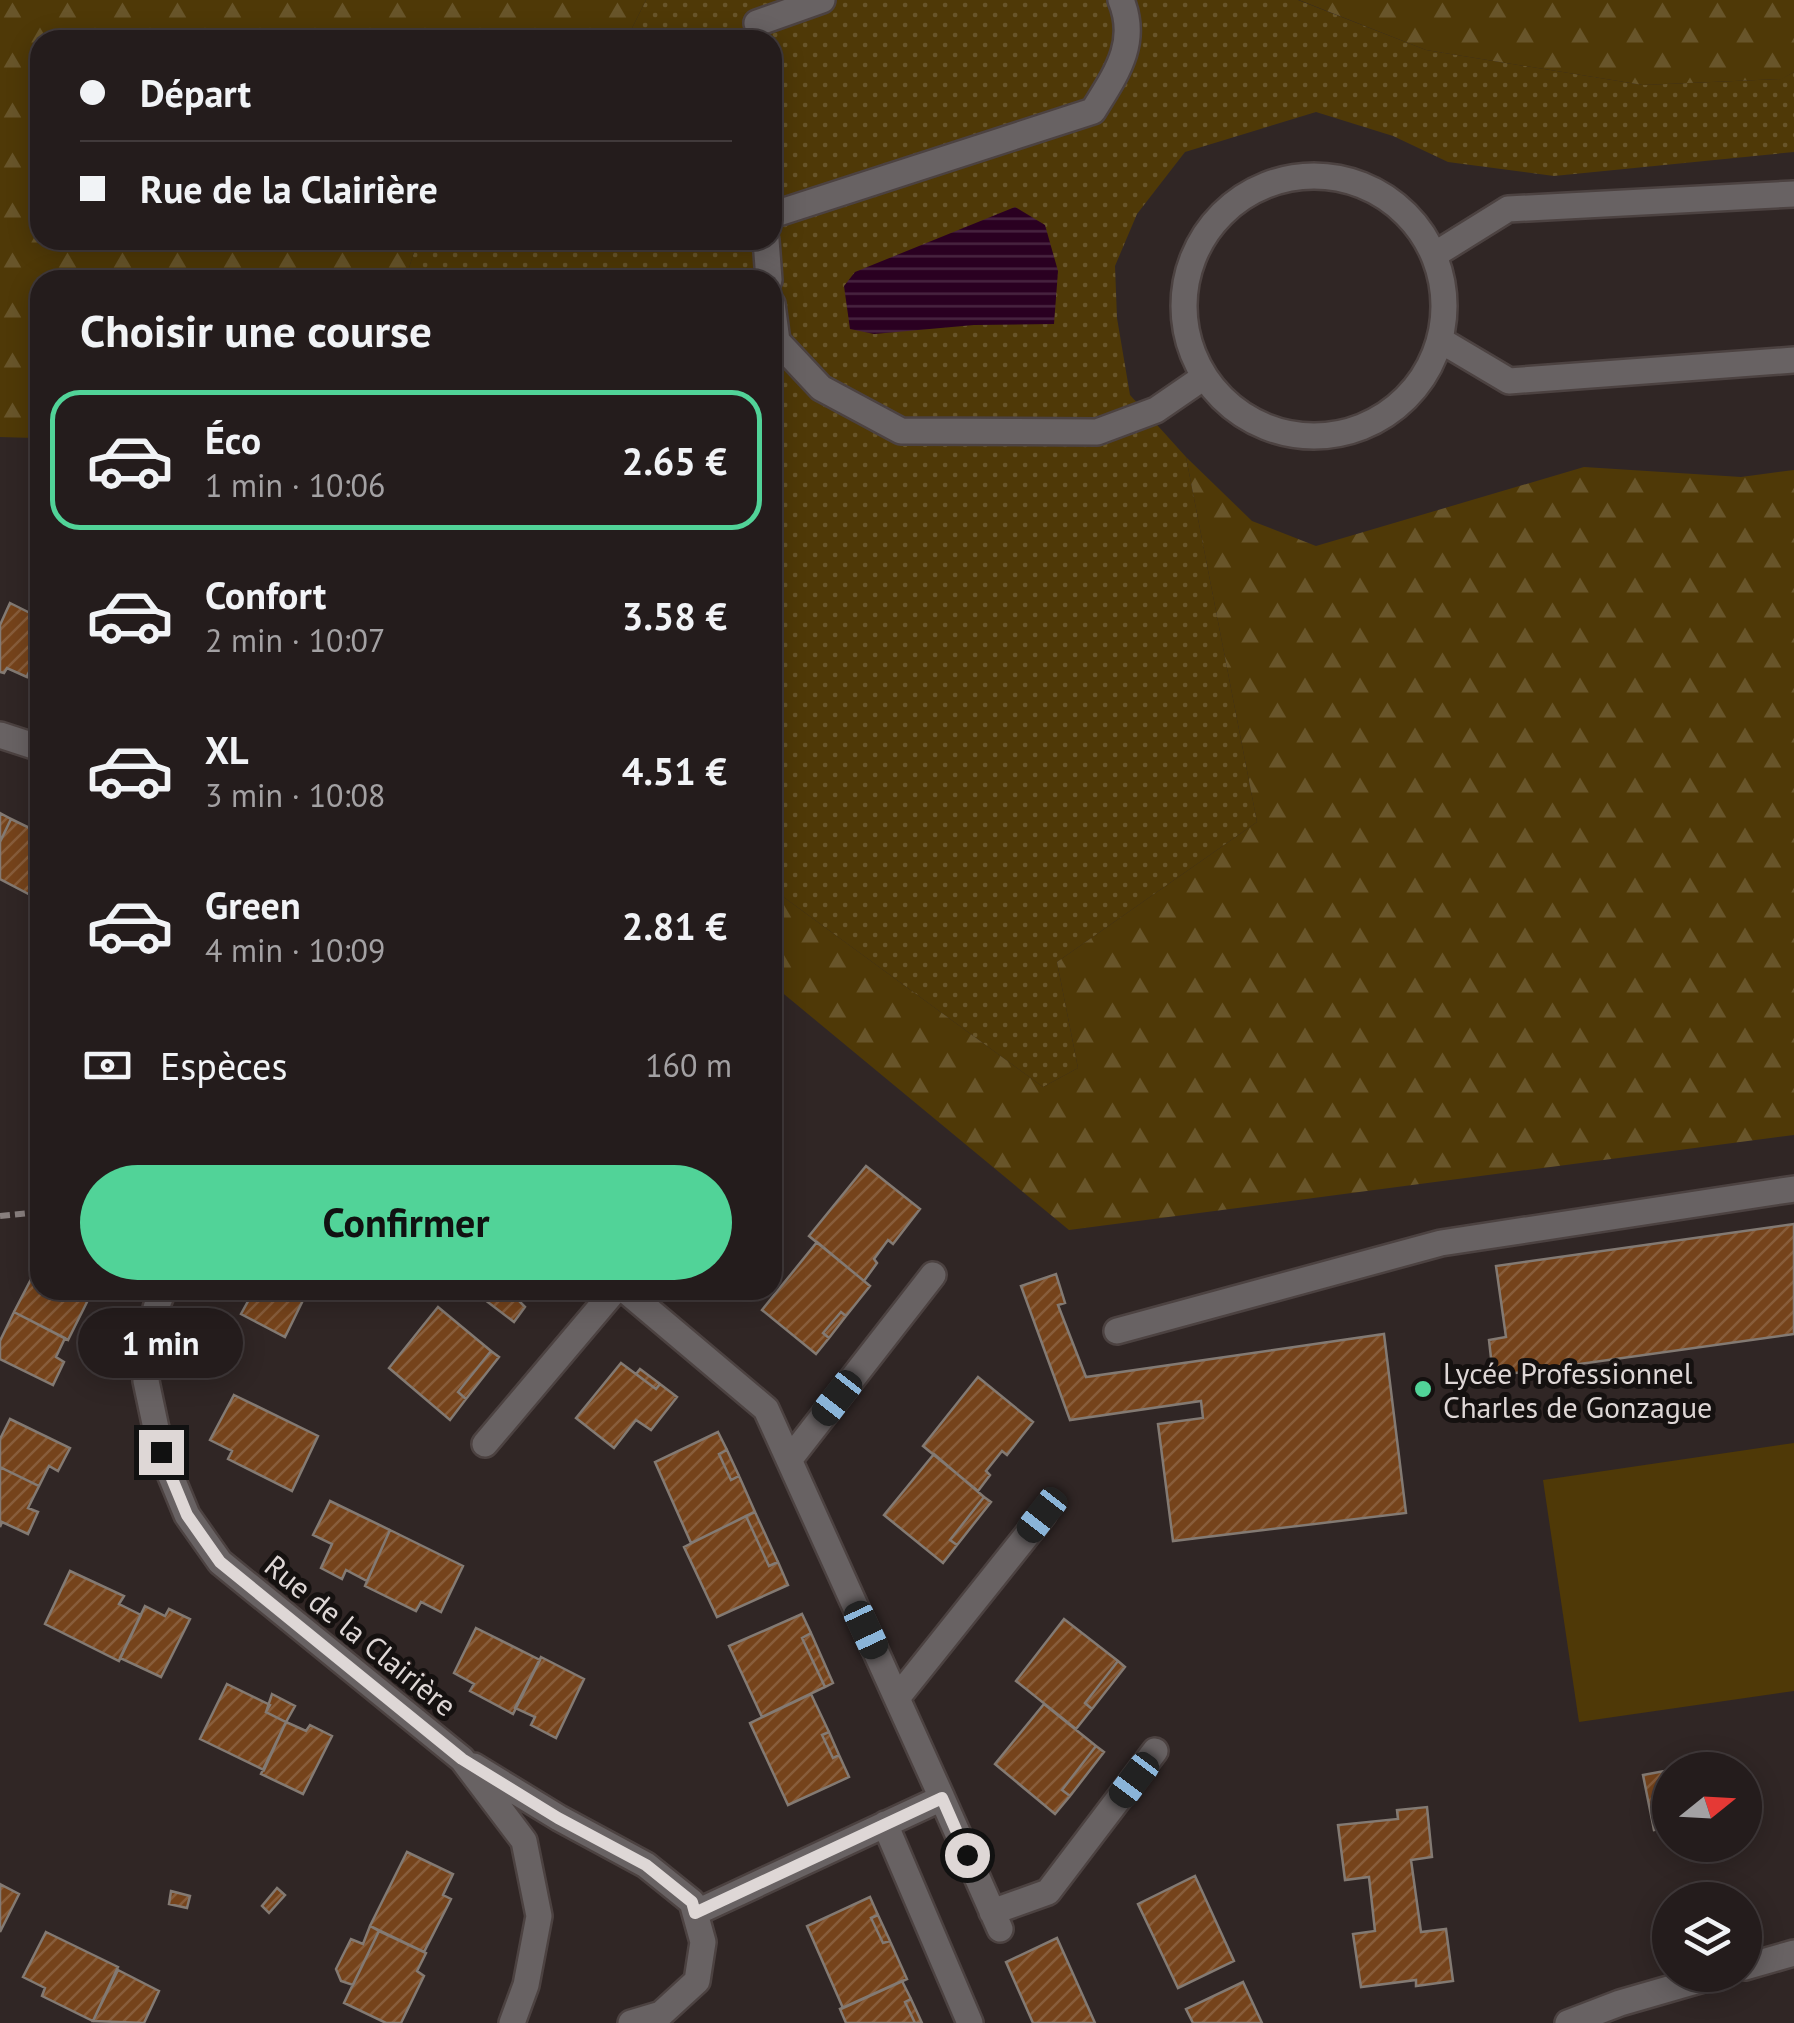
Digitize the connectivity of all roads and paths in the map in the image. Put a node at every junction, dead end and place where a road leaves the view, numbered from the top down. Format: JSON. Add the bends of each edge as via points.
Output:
{"nodes":[{"id":1,"x":822,"y":0,"type":"edge"},
{"id":2,"x":1121,"y":0,"type":"edge"},
{"id":3,"x":757,"y":21,"type":"edge"},
{"id":4,"x":1794,"y":194,"type":"edge"},
{"id":5,"x":782,"y":212,"type":"edge"},
{"id":6,"x":1434,"y":255,"type":"junction"},
{"id":7,"x":1440,"y":340,"type":"junction"},
{"id":8,"x":782,"y":346,"type":"edge"},
{"id":9,"x":1794,"y":360,"type":"edge"},
{"id":10,"x":1204,"y":376,"type":"junction"},
{"id":11,"x":0,"y":735,"type":"edge"},
{"id":12,"x":30,"y":745,"type":"edge"},
{"id":13,"x":1794,"y":1188,"type":"edge"},
{"id":14,"x":30,"y":1213,"type":"edge"},
{"id":15,"x":0,"y":1216,"type":"edge"},
{"id":16,"x":933,"y":1274,"type":"dead end"},
{"id":17,"x":159,"y":1300,"type":"edge"},
{"id":18,"x":607,"y":1300,"type":"edge"},
{"id":19,"x":637,"y":1300,"type":"edge"},
{"id":20,"x":1117,"y":1331,"type":"dead end"},
{"id":21,"x":485,"y":1444,"type":"dead end"},
{"id":22,"x":789,"y":1460,"type":"junction"},
{"id":23,"x":1042,"y":1515,"type":"dead end"},
{"id":24,"x":896,"y":1698,"type":"junction"},
{"id":25,"x":1155,"y":1751,"type":"dead end"},
{"id":26,"x":462,"y":1759,"type":"junction"},
{"id":27,"x":942,"y":1798,"type":"junction"},
{"id":28,"x":885,"y":1824,"type":"junction"},
{"id":29,"x":695,"y":1913,"type":"junction"},
{"id":30,"x":1794,"y":1953,"type":"edge"},
{"id":31,"x":1762,"y":1962,"type":"edge"},
{"id":32,"x":1658,"y":1992,"type":"edge"},
{"id":33,"x":512,"y":2023,"type":"edge"},
{"id":34,"x":631,"y":2023,"type":"edge"},
{"id":35,"x":970,"y":2023,"type":"edge"},
{"id":36,"x":1568,"y":2023,"type":"edge"}],
"edges":[{"from":1,"to":3,"type":"street"},
{"from":2,"to":5,"type":"street","via":[[1128,16],[1124,61],[1093,111]]},
{"from":4,"to":6,"type":"street","via":[[1508,209]]},
{"from":6,"to":7,"type":"street","via":[[1444,296]]},
{"from":6,"to":10,"type":"street","via":[[1411,218],[1364,186],[1337,177],[1294,176],[1252,190],[1218,216],[1194,252],[1183,294],[1187,337]]},
{"from":7,"to":9,"type":"street","via":[[1510,381]]},
{"from":7,"to":10,"type":"street","via":[[1422,378],[1393,410],[1356,430],[1313,437],[1271,430],[1233,408]]},
{"from":8,"to":10,"type":"street","via":[[820,388],[901,431],[1097,432],[1156,410]]},
{"from":11,"to":12,"type":"street"},
{"from":13,"to":20,"type":"street","via":[[1440,1243]]},
{"from":14,"to":15,"type":"path"},
{"from":16,"to":22,"type":"street"},
{"from":17,"to":26,"type":"street","name":"Rue de la Clairière","via":[[146,1381],[161,1452],[187,1515],[220,1562]]},
{"from":18,"to":21,"type":"street"},
{"from":19,"to":22,"type":"street","via":[[766,1409]]},
{"from":22,"to":24,"type":"street"},
{"from":23,"to":24,"type":"street"},
{"from":24,"to":27,"type":"street"},
{"from":25,"to":27,"type":"street","via":[[1048,1892],[996,1920]]},
{"from":26,"to":29,"type":"street","via":[[646,1865],[692,1902]]},
{"from":26,"to":33,"type":"street","name":"Rue de la Clairière","via":[[524,1840],[538,1916]]},
{"from":27,"to":28,"type":"street"},
{"from":28,"to":29,"type":"street"},
{"from":28,"to":35,"type":"street"},
{"from":29,"to":34,"type":"street","via":[[703,1942],[698,1982],[662,2014]]},
{"from":30,"to":31,"type":"street"},
{"from":32,"to":36,"type":"street"}]}
